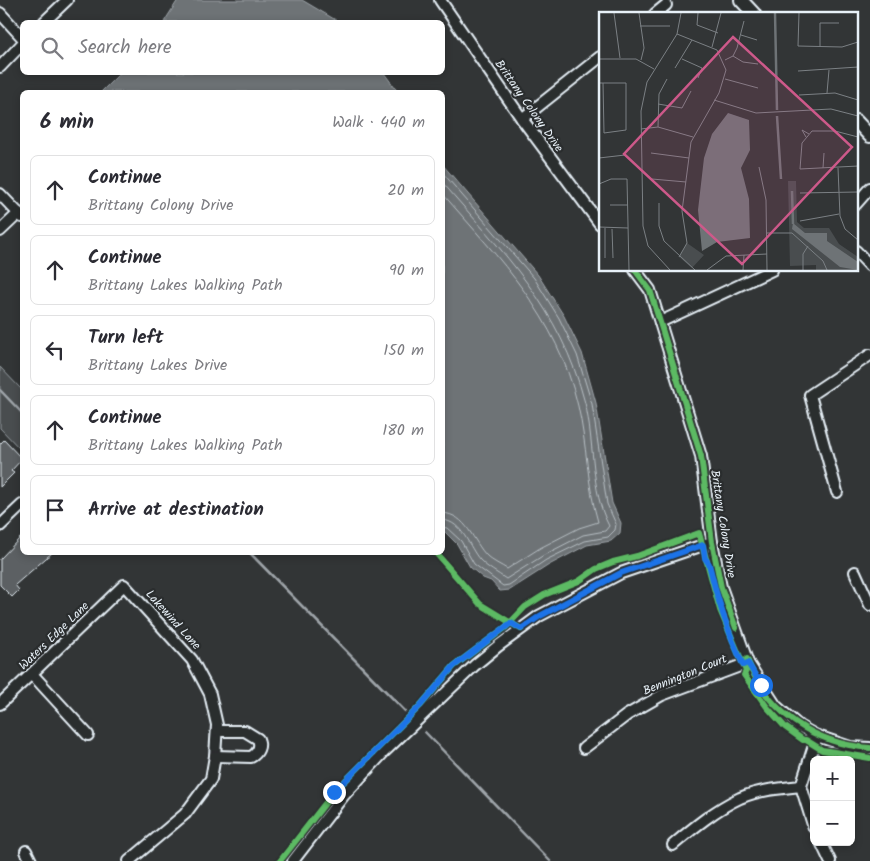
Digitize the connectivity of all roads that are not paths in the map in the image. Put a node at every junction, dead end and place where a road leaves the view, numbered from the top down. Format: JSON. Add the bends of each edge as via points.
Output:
{"nodes":[{"id":1,"x":67,"y":0,"type":"edge"},
{"id":2,"x":440,"y":0,"type":"edge"},
{"id":3,"x":741,"y":0,"type":"edge"},
{"id":4,"x":666,"y":5,"type":"dead end"},
{"id":5,"x":657,"y":12,"type":"edge"},
{"id":6,"x":752,"y":12,"type":"edge"},
{"id":7,"x":0,"y":13,"type":"edge"},
{"id":8,"x":46,"y":20,"type":"edge"},
{"id":9,"x":20,"y":35,"type":"edge"},
{"id":10,"x":20,"y":46,"type":"edge"},
{"id":11,"x":599,"y":58,"type":"edge"},
{"id":12,"x":0,"y":67,"type":"edge"},
{"id":13,"x":522,"y":119,"type":"junction"},
{"id":14,"x":858,"y":123,"type":"edge"},
{"id":15,"x":870,"y":136,"type":"edge"},
{"id":16,"x":870,"y":188,"type":"edge"},
{"id":17,"x":0,"y":194,"type":"edge"},
{"id":18,"x":858,"y":202,"type":"edge"},
{"id":19,"x":20,"y":215,"type":"edge"},
{"id":20,"x":599,"y":222,"type":"edge"},
{"id":21,"x":0,"y":232,"type":"edge"},
{"id":22,"x":858,"y":253,"type":"edge"},
{"id":23,"x":870,"y":266,"type":"edge"},
{"id":24,"x":636,"y":271,"type":"edge"},
{"id":25,"x":770,"y":271,"type":"edge"},
{"id":26,"x":660,"y":322,"type":"junction"},
{"id":27,"x":870,"y":355,"type":"edge"},
{"id":28,"x":837,"y":492,"type":"dead end"},
{"id":29,"x":20,"y":507,"type":"edge"},
{"id":30,"x":0,"y":526,"type":"edge"},
{"id":31,"x":712,"y":542,"type":"junction"},
{"id":32,"x":855,"y":572,"type":"dead end"},
{"id":33,"x":124,"y":585,"type":"joint"},
{"id":34,"x":870,"y":605,"type":"edge"},
{"id":35,"x":748,"y":663,"type":"junction"},
{"id":36,"x":32,"y":674,"type":"junction"},
{"id":37,"x":0,"y":704,"type":"edge"},
{"id":38,"x":217,"y":731,"type":"junction"},
{"id":39,"x":88,"y":735,"type":"dead end"},
{"id":40,"x":817,"y":736,"type":"junction"},
{"id":41,"x":584,"y":748,"type":"dead end"},
{"id":42,"x":870,"y":748,"type":"edge"},
{"id":43,"x":215,"y":756,"type":"junction"},
{"id":44,"x":801,"y":786,"type":"junction"},
{"id":45,"x":810,"y":815,"type":"edge"},
{"id":46,"x":673,"y":845,"type":"dead end"},
{"id":47,"x":823,"y":846,"type":"edge"},
{"id":48,"x":129,"y":861,"type":"edge"},
{"id":49,"x":293,"y":861,"type":"edge"},
{"id":50,"x":830,"y":861,"type":"edge"}],
"edges":[{"from":1,"to":8,"type":"street"},
{"from":2,"to":13,"type":"street","name":"Brittany Colony Drive"},
{"from":3,"to":6,"type":"street"},
{"from":4,"to":5,"type":"street"},
{"from":7,"to":9,"type":"street"},
{"from":10,"to":12,"type":"street"},
{"from":11,"to":13,"type":"street"},
{"from":13,"to":20,"type":"street","name":"Brittany Colony Drive"},
{"from":14,"to":15,"type":"street"},
{"from":16,"to":18,"type":"street"},
{"from":17,"to":19,"type":"street"},
{"from":19,"to":21,"type":"street"},
{"from":22,"to":23,"type":"street"},
{"from":24,"to":26,"type":"street","name":"Brittany Colony Drive","via":[[650,290]]},
{"from":25,"to":26,"type":"street"},
{"from":26,"to":31,"type":"street","name":"Brittany Colony Drive","via":[[701,456]]},
{"from":27,"to":28,"type":"street","via":[[810,395]]},
{"from":29,"to":30,"type":"street"},
{"from":31,"to":35,"type":"street","name":"Brittany Colony Drive","via":[[721,587]]},
{"from":31,"to":49,"type":"street","via":[[621,573],[540,616],[498,646],[383,753],[344,795]]},
{"from":32,"to":34,"type":"street"},
{"from":33,"to":36,"type":"street","name":"Waters Edge Lane"},
{"from":33,"to":38,"type":"street","name":"Lakewind Lane","via":[[192,660],[210,694]]},
{"from":35,"to":40,"type":"street","name":"Brittany Colony Drive","via":[[776,706],[799,726]]},
{"from":35,"to":41,"type":"street","name":"Bennington Court","via":[[662,695],[627,715]]},
{"from":36,"to":37,"type":"street","name":"Waters Edge Lane"},
{"from":36,"to":39,"type":"street"},
{"from":38,"to":43,"type":"street","name":"Lakewind Lane"},
{"from":38,"to":43,"type":"street","via":[[250,732],[260,746],[251,756]]},
{"from":40,"to":42,"type":"street","name":"Brittany Colony Drive","via":[[850,747]]},
{"from":40,"to":44,"type":"street"},
{"from":43,"to":48,"type":"street","name":"Lakewind Lane","via":[[211,779],[185,814]]},
{"from":44,"to":45,"type":"street"},
{"from":44,"to":46,"type":"street","via":[[740,798],[695,826]]},
{"from":47,"to":50,"type":"street"}]}
